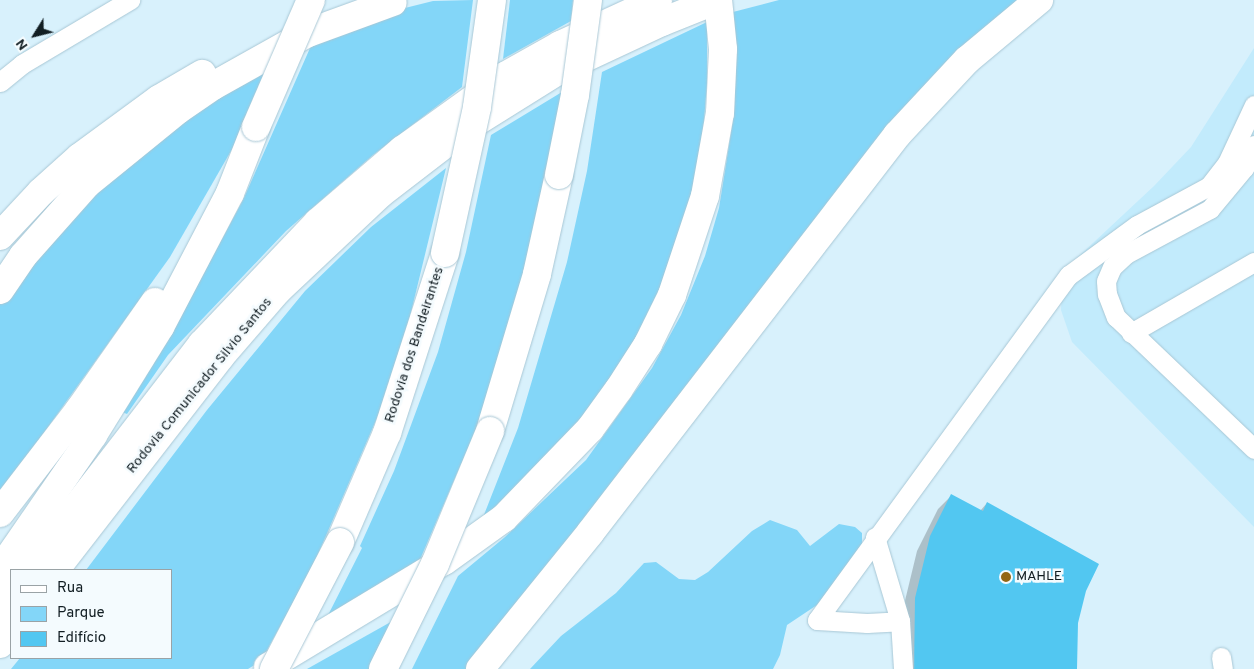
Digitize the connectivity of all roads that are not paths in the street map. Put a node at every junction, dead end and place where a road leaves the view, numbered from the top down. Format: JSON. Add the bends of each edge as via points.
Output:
{"nodes":[{"id":1,"x":130,"y":0,"type":"edge"},
{"id":2,"x":310,"y":0,"type":"edge"},
{"id":3,"x":492,"y":0,"type":"edge"},
{"id":4,"x":588,"y":0,"type":"edge"},
{"id":5,"x":658,"y":0,"type":"edge"},
{"id":6,"x":718,"y":0,"type":"edge"},
{"id":7,"x":1039,"y":0,"type":"edge"},
{"id":8,"x":396,"y":1,"type":"edge"},
{"id":9,"x":0,"y":82,"type":"edge"},
{"id":10,"x":1254,"y":105,"type":"edge"},
{"id":11,"x":255,"y":130,"type":"junction"},
{"id":12,"x":1254,"y":145,"type":"edge"},
{"id":13,"x":0,"y":236,"type":"edge"},
{"id":14,"x":1254,"y":262,"type":"edge"},
{"id":15,"x":0,"y":290,"type":"edge"},
{"id":16,"x":1131,"y":333,"type":"junction"},
{"id":17,"x":1254,"y":449,"type":"edge"},
{"id":18,"x":0,"y":513,"type":"edge"},
{"id":19,"x":875,"y":537,"type":"junction"},
{"id":20,"x":29,"y":569,"type":"edge"},
{"id":21,"x":56,"y":569,"type":"edge"},
{"id":22,"x":0,"y":570,"type":"edge"},
{"id":23,"x":10,"y":593,"type":"edge"},
{"id":24,"x":0,"y":607,"type":"edge"},
{"id":25,"x":900,"y":620,"type":"junction"},
{"id":26,"x":10,"y":630,"type":"edge"},
{"id":27,"x":500,"y":642,"type":"junction"},
{"id":28,"x":0,"y":644,"type":"edge"},
{"id":29,"x":265,"y":669,"type":"edge"},
{"id":30,"x":274,"y":669,"type":"edge"},
{"id":31,"x":383,"y":669,"type":"edge"},
{"id":32,"x":480,"y":669,"type":"edge"},
{"id":33,"x":491,"y":669,"type":"edge"},
{"id":34,"x":903,"y":669,"type":"edge"}],
"edges":[{"from":1,"to":9,"type":"street","via":[[22,64]]},
{"from":2,"to":11,"type":"highway","bridge":true},
{"from":3,"to":30,"type":"highway","name":"Rodovia dos Bandeirantes","bridge":true,"via":[[477,107],[445,253],[387,433],[340,542]]},
{"from":4,"to":31,"type":"highway","bridge":true,"via":[[575,95],[538,274],[490,431],[435,564]]},
{"from":5,"to":20,"type":"highway","name":"Rodovia Comunicador Silvio Santos","via":[[560,45],[505,76],[402,150],[318,222],[202,344]]},
{"from":6,"to":21,"type":"highway","name":"Rodovia Comunicador Silvio Santos","via":[[561,69],[464,130],[380,194],[277,291],[220,357]]},
{"from":6,"to":29,"type":"highway","via":[[723,49],[720,113],[705,196],[672,295],[648,344],[590,429],[527,496],[482,535],[444,562]]},
{"from":7,"to":27,"type":"highway","via":[[967,60],[897,135],[590,533]]},
{"from":8,"to":13,"type":"highway","via":[[322,19],[271,39],[159,99],[73,163]]},
{"from":8,"to":15,"type":"highway","via":[[308,34],[230,76],[178,110],[87,184],[23,256]]},
{"from":10,"to":19,"type":"street","via":[[1227,163],[1209,186],[1137,225],[1069,275]]},
{"from":11,"to":18,"type":"highway","via":[[150,310]]},
{"from":11,"to":22,"type":"highway","via":[[230,193],[160,327],[93,435]]},
{"from":12,"to":16,"type":"street","via":[[1244,168],[1210,209],[1126,254],[1112,268],[1106,281],[1107,294],[1116,317]]},
{"from":14,"to":16,"type":"street"},
{"from":16,"to":17,"type":"street"},
{"from":19,"to":25,"type":"street"},
{"from":19,"to":25,"type":"street","via":[[817,620],[867,623]]},
{"from":23,"to":24,"type":"highway"},
{"from":25,"to":34,"type":"street"},
{"from":26,"to":28,"type":"highway"},
{"from":27,"to":32,"type":"highway"},
{"from":27,"to":33,"type":"street"}]}
